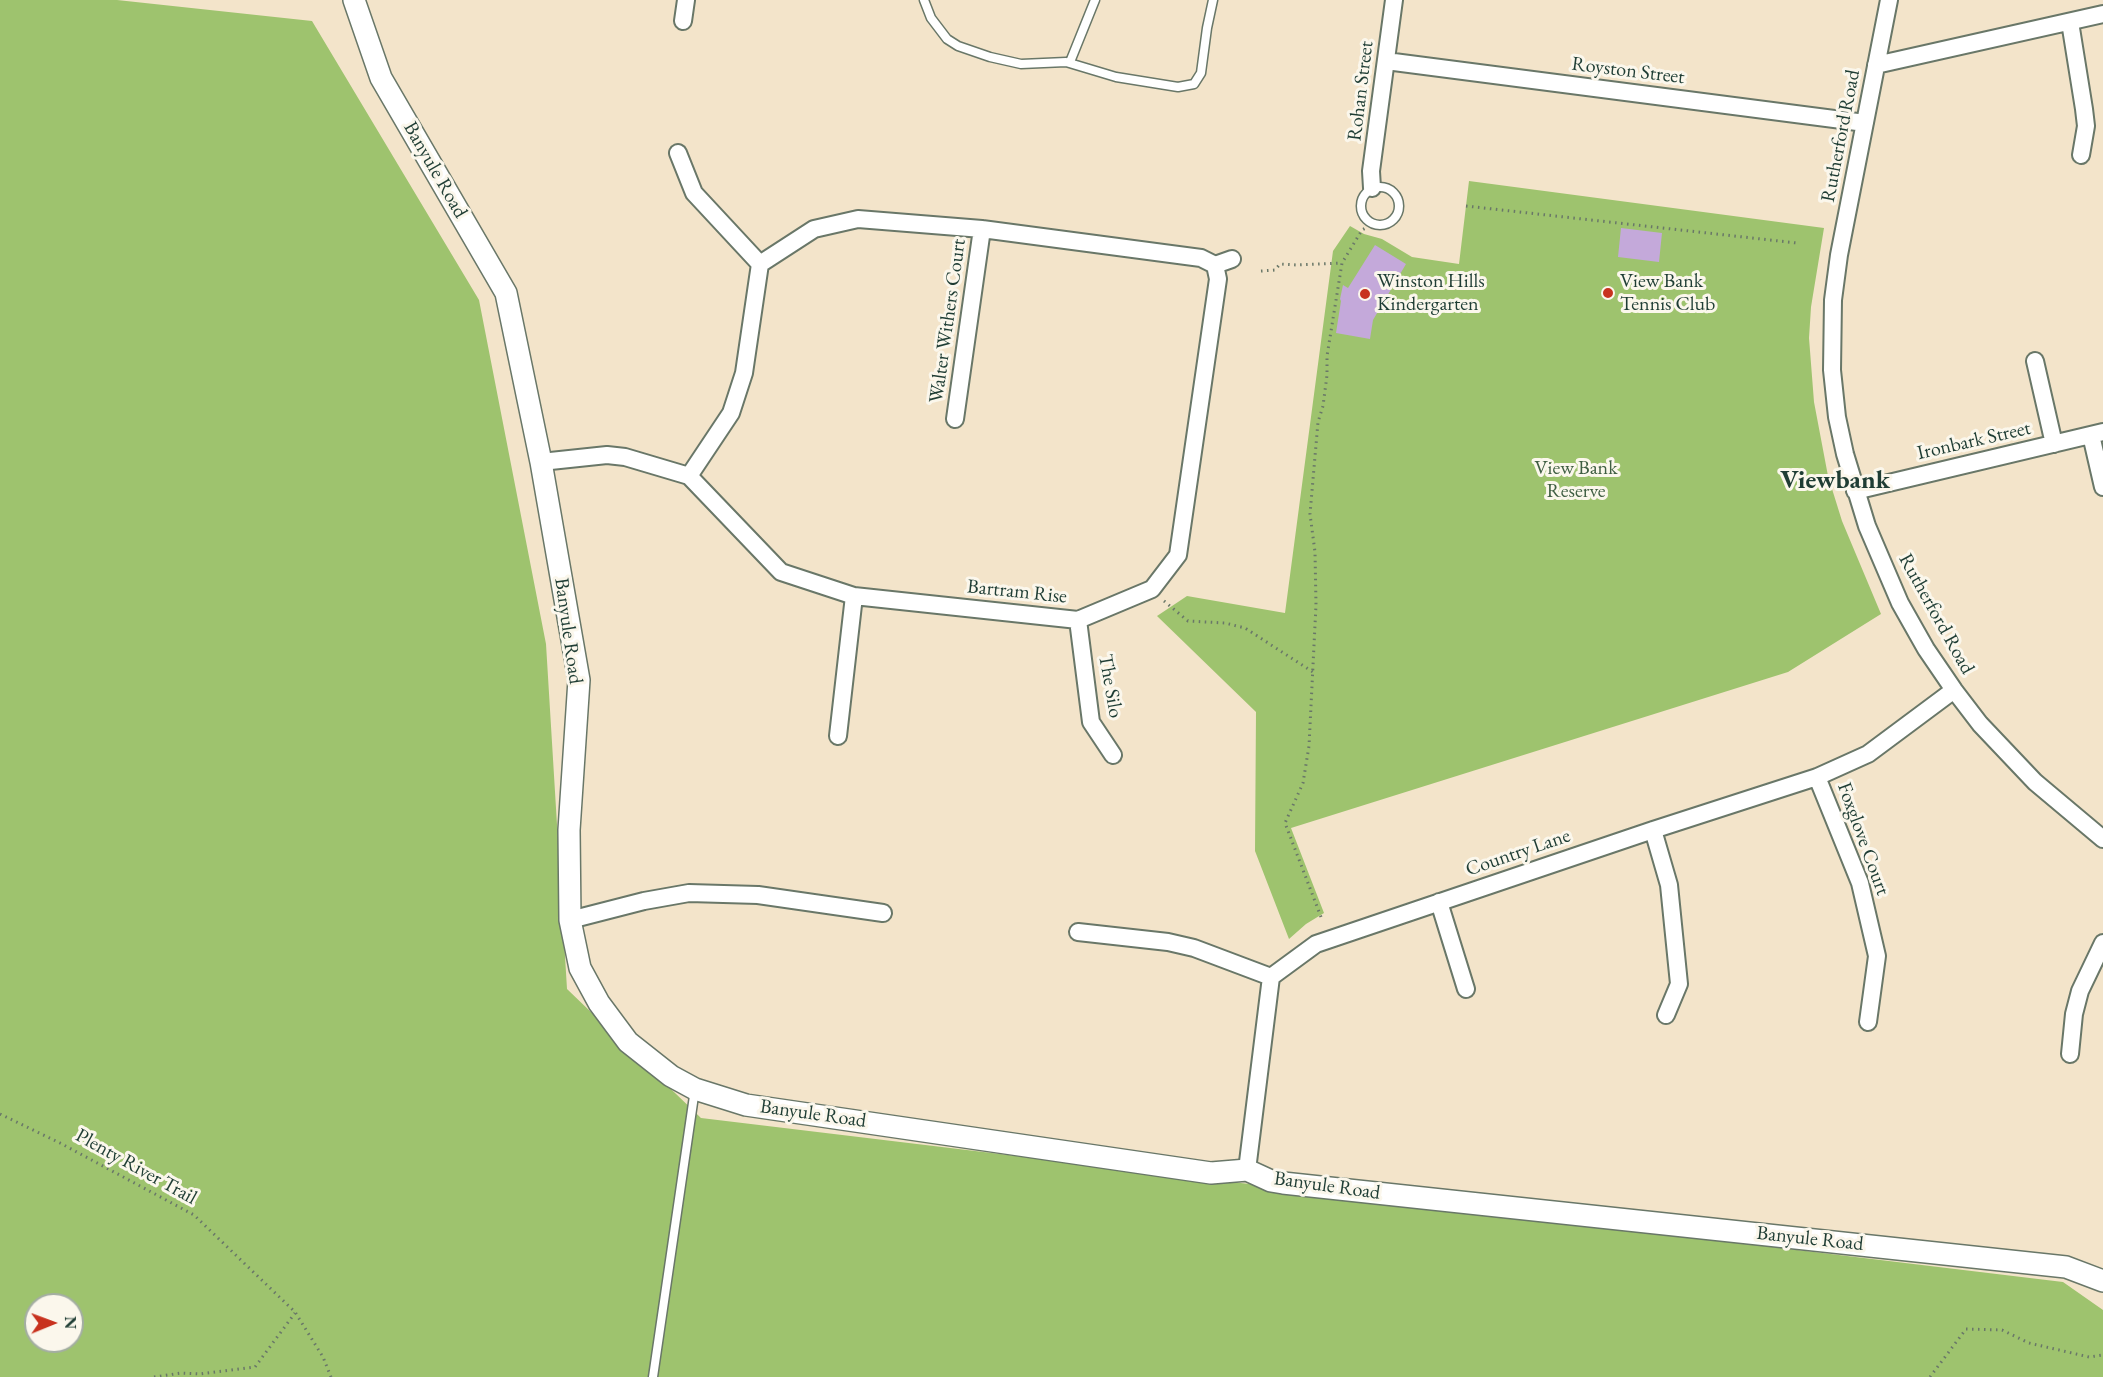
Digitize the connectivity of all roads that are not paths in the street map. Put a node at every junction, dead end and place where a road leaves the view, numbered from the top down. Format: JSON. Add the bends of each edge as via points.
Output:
{"nodes":[{"id":1,"x":354,"y":0,"type":"edge"},
{"id":2,"x":686,"y":0,"type":"edge"},
{"id":3,"x":924,"y":0,"type":"edge"},
{"id":4,"x":1095,"y":0,"type":"edge"},
{"id":5,"x":1213,"y":0,"type":"edge"},
{"id":6,"x":1394,"y":0,"type":"edge"},
{"id":7,"x":1889,"y":0,"type":"edge"},
{"id":8,"x":2103,"y":14,"type":"edge"},
{"id":9,"x":683,"y":21,"type":"dead end"},
{"id":10,"x":2070,"y":22,"type":"junction"},
{"id":11,"x":1386,"y":61,"type":"junction"},
{"id":12,"x":1070,"y":62,"type":"junction"},
{"id":13,"x":1876,"y":65,"type":"junction"},
{"id":14,"x":1865,"y":123,"type":"junction"},
{"id":15,"x":678,"y":153,"type":"dead end"},
{"id":16,"x":2081,"y":155,"type":"dead end"},
{"id":17,"x":1372,"y":188,"type":"junction"},
{"id":18,"x":982,"y":229,"type":"junction"},
{"id":19,"x":1232,"y":259,"type":"dead end"},
{"id":20,"x":760,"y":264,"type":"junction"},
{"id":21,"x":1215,"y":265,"type":"junction"},
{"id":22,"x":2035,"y":361,"type":"dead end"},
{"id":23,"x":955,"y":419,"type":"dead end"},
{"id":24,"x":2097,"y":434,"type":"edge"},
{"id":25,"x":2054,"y":444,"type":"junction"},
{"id":26,"x":541,"y":462,"type":"junction"},
{"id":27,"x":689,"y":476,"type":"junction"},
{"id":28,"x":2103,"y":487,"type":"edge"},
{"id":29,"x":1855,"y":491,"type":"junction"},
{"id":30,"x":854,"y":596,"type":"junction"},
{"id":31,"x":1078,"y":620,"type":"junction"},
{"id":32,"x":1954,"y":690,"type":"junction"},
{"id":33,"x":838,"y":736,"type":"dead end"},
{"id":34,"x":1113,"y":755,"type":"dead end"},
{"id":35,"x":1817,"y":777,"type":"junction"},
{"id":36,"x":1653,"y":830,"type":"junction"},
{"id":37,"x":2103,"y":839,"type":"edge"},
{"id":38,"x":1438,"y":902,"type":"junction"},
{"id":39,"x":883,"y":913,"type":"dead end"},
{"id":40,"x":570,"y":920,"type":"junction"},
{"id":41,"x":1078,"y":932,"type":"dead end"},
{"id":42,"x":2103,"y":943,"type":"edge"},
{"id":43,"x":1271,"y":977,"type":"junction"},
{"id":44,"x":1466,"y":989,"type":"dead end"},
{"id":45,"x":1666,"y":1015,"type":"dead end"},
{"id":46,"x":1868,"y":1022,"type":"dead end"},
{"id":47,"x":2070,"y":1054,"type":"dead end"},
{"id":48,"x":695,"y":1089,"type":"junction"},
{"id":49,"x":1247,"y":1170,"type":"junction"},
{"id":50,"x":2103,"y":1281,"type":"edge"},
{"id":51,"x":653,"y":1377,"type":"edge"}],
"edges":[{"from":1,"to":26,"type":"street","name":"Banyule Road","via":[[381,78],[506,293]]},
{"from":2,"to":9,"type":"street"},
{"from":3,"to":12,"type":"lane","via":[[937,28],[958,46],[1005,62]]},
{"from":4,"to":12,"type":"lane"},
{"from":5,"to":12,"type":"lane","via":[[1201,73],[1194,84],[1160,85],[1116,77]]},
{"from":6,"to":11,"type":"street","name":"Rohan Street"},
{"from":7,"to":13,"type":"street","name":"Rutherford Road"},
{"from":8,"to":10,"type":"street"},
{"from":10,"to":13,"type":"street"},
{"from":10,"to":16,"type":"street","via":[[2086,126]]},
{"from":11,"to":14,"type":"street","name":"Royston Street"},
{"from":11,"to":17,"type":"street","name":"Rohan Street"},
{"from":13,"to":14,"type":"street","name":"Rutherford Road"},
{"from":14,"to":29,"type":"street","name":"Rutherford Road","via":[[1839,255],[1831,336],[1837,417]]},
{"from":15,"to":20,"type":"street","via":[[694,193]]},
{"from":17,"to":17,"type":"lane","via":[[1365,193],[1360,206],[1362,214],[1373,224],[1393,221],[1399,209],[1396,195],[1385,187]]},
{"from":18,"to":20,"type":"street","via":[[858,219],[814,229]]},
{"from":18,"to":21,"type":"street","via":[[1201,258]]},
{"from":18,"to":23,"type":"street","name":"Walter Withers Court"},
{"from":19,"to":21,"type":"street"},
{"from":20,"to":27,"type":"street","via":[[744,373],[731,413]]},
{"from":21,"to":31,"type":"street","name":"Bartram Rise","via":[[1218,279],[1178,555],[1152,590]]},
{"from":22,"to":25,"type":"street"},
{"from":24,"to":25,"type":"street","name":"Ironbark Street"},
{"from":24,"to":28,"type":"street"},
{"from":25,"to":29,"type":"street","name":"Ironbark Street"},
{"from":26,"to":27,"type":"street","name":"Bartram Rise","via":[[607,455]]},
{"from":26,"to":40,"type":"street","name":"Banyule Road","via":[[579,680],[569,830]]},
{"from":27,"to":30,"type":"street","name":"Bartram Rise","via":[[781,572]]},
{"from":29,"to":32,"type":"street","name":"Rutherford Road","via":[[1900,603]]},
{"from":30,"to":31,"type":"street","name":"Bartram Rise"},
{"from":30,"to":33,"type":"street"},
{"from":31,"to":34,"type":"street","name":"The Silo","via":[[1091,722]]},
{"from":32,"to":35,"type":"street","name":"Country Lane","via":[[1868,753]]},
{"from":32,"to":37,"type":"street","name":"Rutherford Road","via":[[2035,782]]},
{"from":35,"to":36,"type":"street","name":"Country Lane"},
{"from":35,"to":46,"type":"street","name":"Foxglove Court","via":[[1860,883],[1877,956]]},
{"from":36,"to":38,"type":"street","name":"Country Lane"},
{"from":36,"to":45,"type":"street","via":[[1669,885],[1679,984]]},
{"from":38,"to":43,"type":"street","name":"Country Lane","via":[[1316,944]]},
{"from":38,"to":44,"type":"street"},
{"from":39,"to":40,"type":"street","via":[[758,896],[689,893]]},
{"from":40,"to":48,"type":"street","name":"Banyule Road","via":[[580,968],[598,1003],[628,1042],[671,1076]]},
{"from":41,"to":43,"type":"street","via":[[1194,948]]},
{"from":42,"to":47,"type":"street","via":[[2080,991]]},
{"from":43,"to":49,"type":"street"},
{"from":48,"to":49,"type":"street","name":"Banyule Road","via":[[746,1105],[1211,1173]]},
{"from":48,"to":51,"type":"lane"},
{"from":49,"to":50,"type":"street","name":"Banyule Road","via":[[1283,1183],[2066,1266]]}]}
